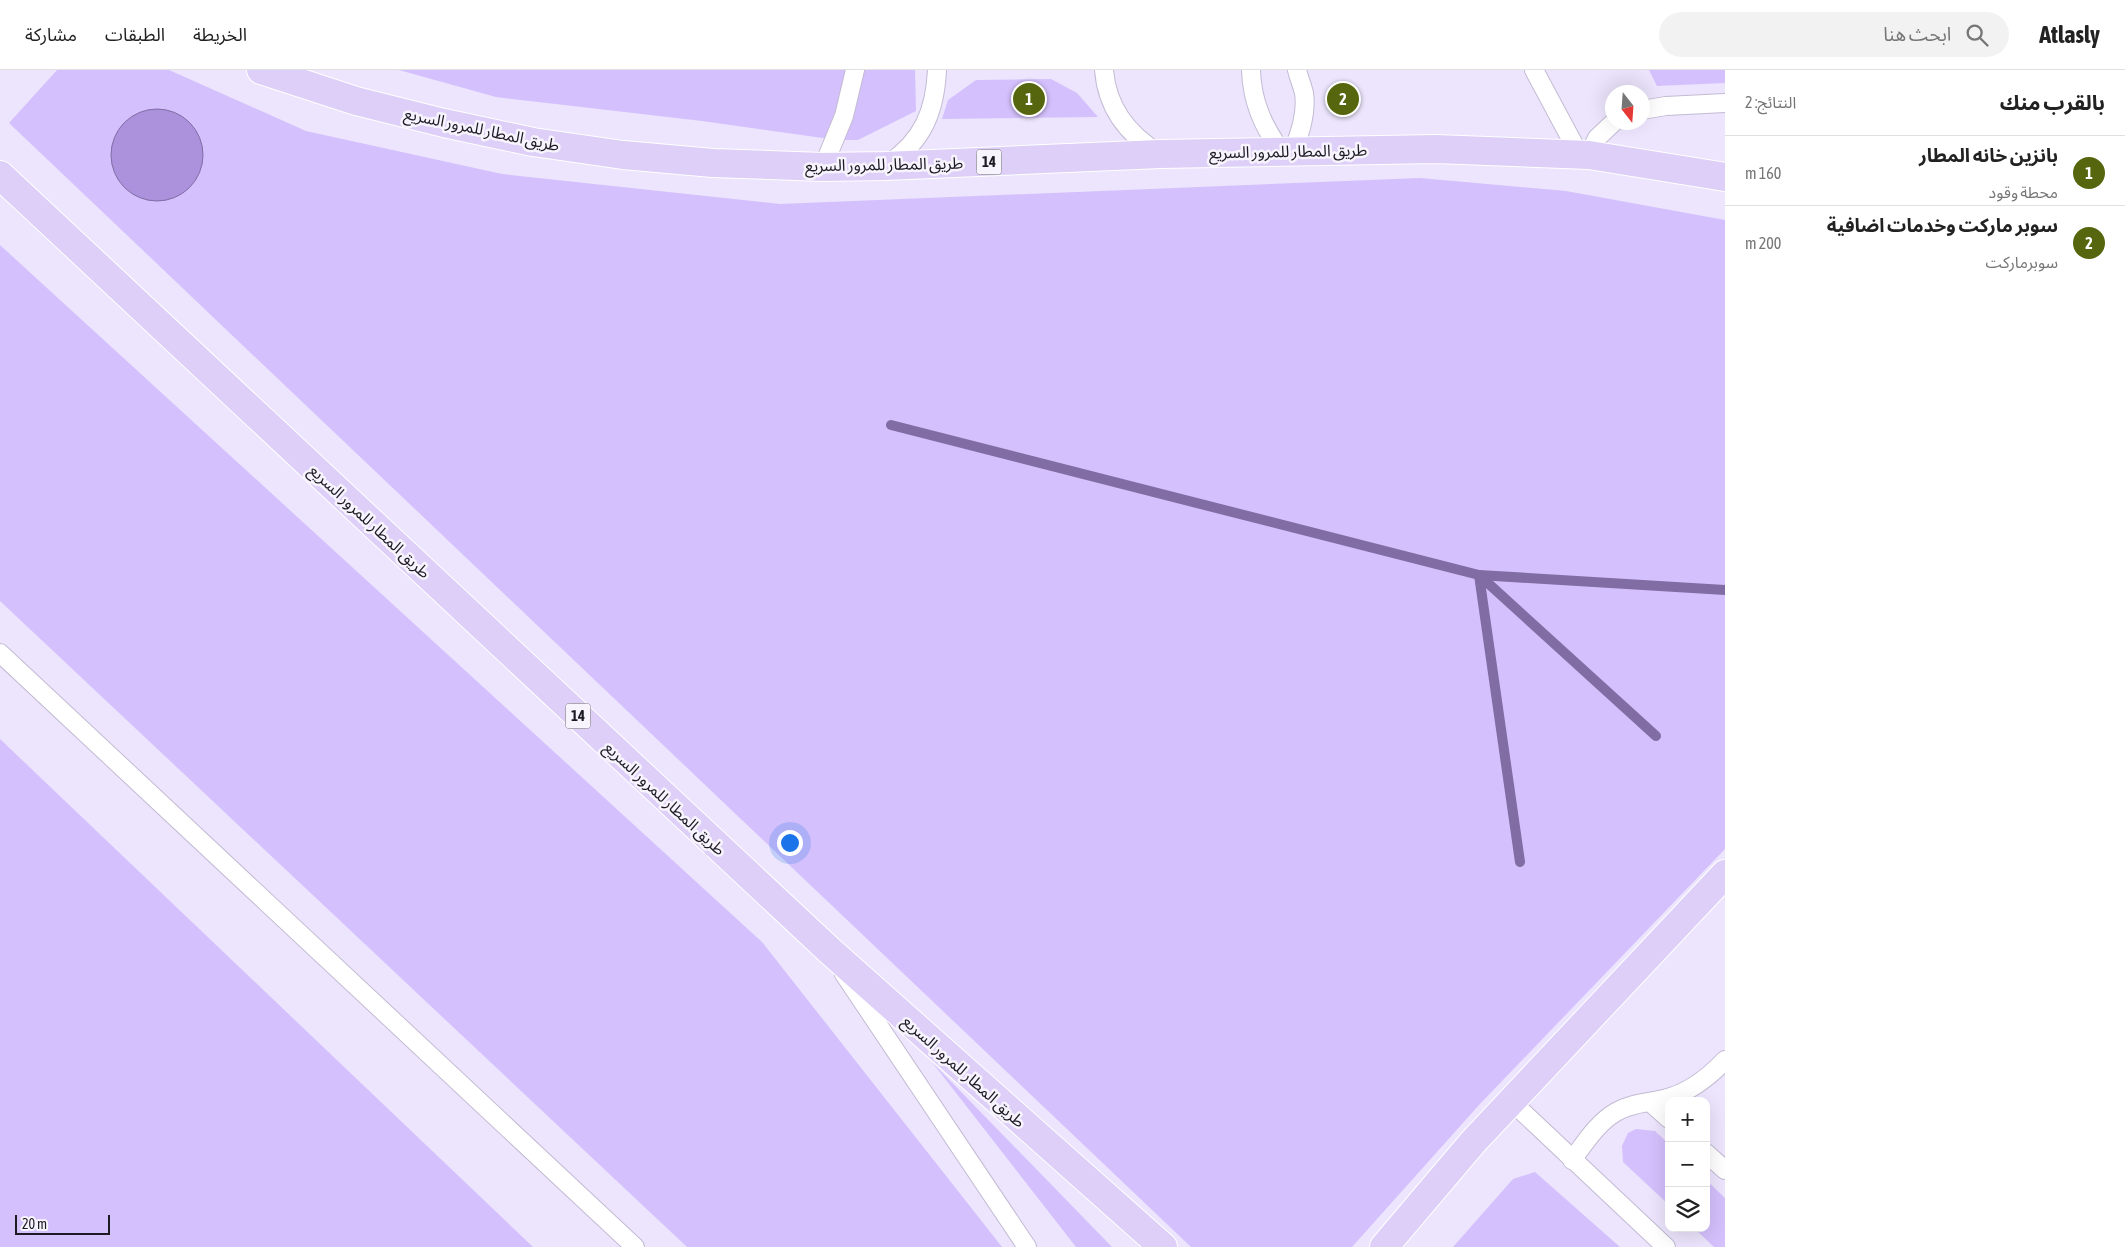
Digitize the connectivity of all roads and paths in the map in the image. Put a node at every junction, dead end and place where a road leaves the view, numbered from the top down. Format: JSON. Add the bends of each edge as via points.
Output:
{"nodes":[{"id":1,"x":261,"y":70,"type":"edge"},
{"id":2,"x":855,"y":70,"type":"edge"},
{"id":3,"x":937,"y":70,"type":"edge"},
{"id":4,"x":1104,"y":70,"type":"edge"},
{"id":5,"x":1251,"y":70,"type":"edge"},
{"id":6,"x":1297,"y":70,"type":"edge"},
{"id":7,"x":1534,"y":70,"type":"edge"},
{"id":8,"x":1725,"y":103,"type":"edge"},
{"id":9,"x":1650,"y":109,"type":"edge"},
{"id":10,"x":1606,"y":130,"type":"edge"},
{"id":11,"x":1287,"y":151,"type":"junction"},
{"id":12,"x":1160,"y":154,"type":"junction"},
{"id":13,"x":1584,"y":154,"type":"junction"},
{"id":14,"x":886,"y":166,"type":"junction"},
{"id":15,"x":824,"y":167,"type":"junction"},
{"id":16,"x":0,"y":176,"type":"edge"},
{"id":17,"x":1725,"y":177,"type":"edge"},
{"id":18,"x":0,"y":653,"type":"edge"},
{"id":19,"x":1725,"y":874,"type":"edge"},
{"id":20,"x":828,"y":950,"type":"junction"},
{"id":21,"x":1725,"y":1060,"type":"edge"},
{"id":22,"x":1511,"y":1101,"type":"junction"},
{"id":23,"x":1650,"y":1102,"type":"junction"},
{"id":24,"x":1665,"y":1115,"type":"edge"},
{"id":25,"x":1710,"y":1157,"type":"edge"},
{"id":26,"x":1572,"y":1160,"type":"junction"},
{"id":27,"x":1725,"y":1170,"type":"edge"},
{"id":28,"x":635,"y":1247,"type":"edge"},
{"id":29,"x":1027,"y":1247,"type":"edge"},
{"id":30,"x":1164,"y":1247,"type":"edge"},
{"id":31,"x":1384,"y":1247,"type":"edge"},
{"id":32,"x":1666,"y":1247,"type":"edge"}],
"edges":[{"from":1,"to":15,"type":"main road","name":"طريق المطار للمرور السريع","number":"14","via":[[374,105],[533,142],[713,163]]},
{"from":2,"to":15,"type":"lane","via":[[844,116]]},
{"from":3,"to":14,"type":"lane","via":[[936,93],[924,128],[914,143]]},
{"from":4,"to":12,"type":"lane","via":[[1107,91],[1122,122],[1139,140]]},
{"from":5,"to":11,"type":"lane","via":[[1258,112],[1268,133]]},
{"from":6,"to":11,"type":"lane","via":[[1304,93],[1305,112],[1300,132]]},
{"from":7,"to":13,"type":"lane"},
{"from":8,"to":9,"type":"lane"},
{"from":10,"to":13,"type":"lane"},
{"from":11,"to":12,"type":"main road","name":"طريق المطار للمرور السريع","number":"14"},
{"from":11,"to":13,"type":"main road","name":"طريق المطار للمرور السريع","number":"14","via":[[1436,150]]},
{"from":12,"to":14,"type":"main road","name":"طريق المطار للمرور السريع","number":"14"},
{"from":13,"to":17,"type":"main road","name":"طريق المطار للمرور السريع","number":"14"},
{"from":14,"to":15,"type":"main road","name":"طريق المطار للمرور السريع","number":"14"},
{"from":16,"to":20,"type":"main road","name":"طريق المطار للمرور السريع","number":"14"},
{"from":18,"to":28,"type":"lane"},
{"from":19,"to":22,"type":"main road"},
{"from":20,"to":29,"type":"lane"},
{"from":20,"to":30,"type":"main road","name":"طريق المطار للمرور السريع","number":"14"},
{"from":21,"to":23,"type":"lane","via":[[1712,1074],[1683,1093]]},
{"from":22,"to":26,"type":"lane"},
{"from":22,"to":31,"type":"main road","via":[[1438,1180]]},
{"from":23,"to":24,"type":"lane"},
{"from":23,"to":26,"type":"lane","via":[[1626,1107],[1604,1120]]},
{"from":25,"to":27,"type":"lane"},
{"from":26,"to":32,"type":"lane"}]}
